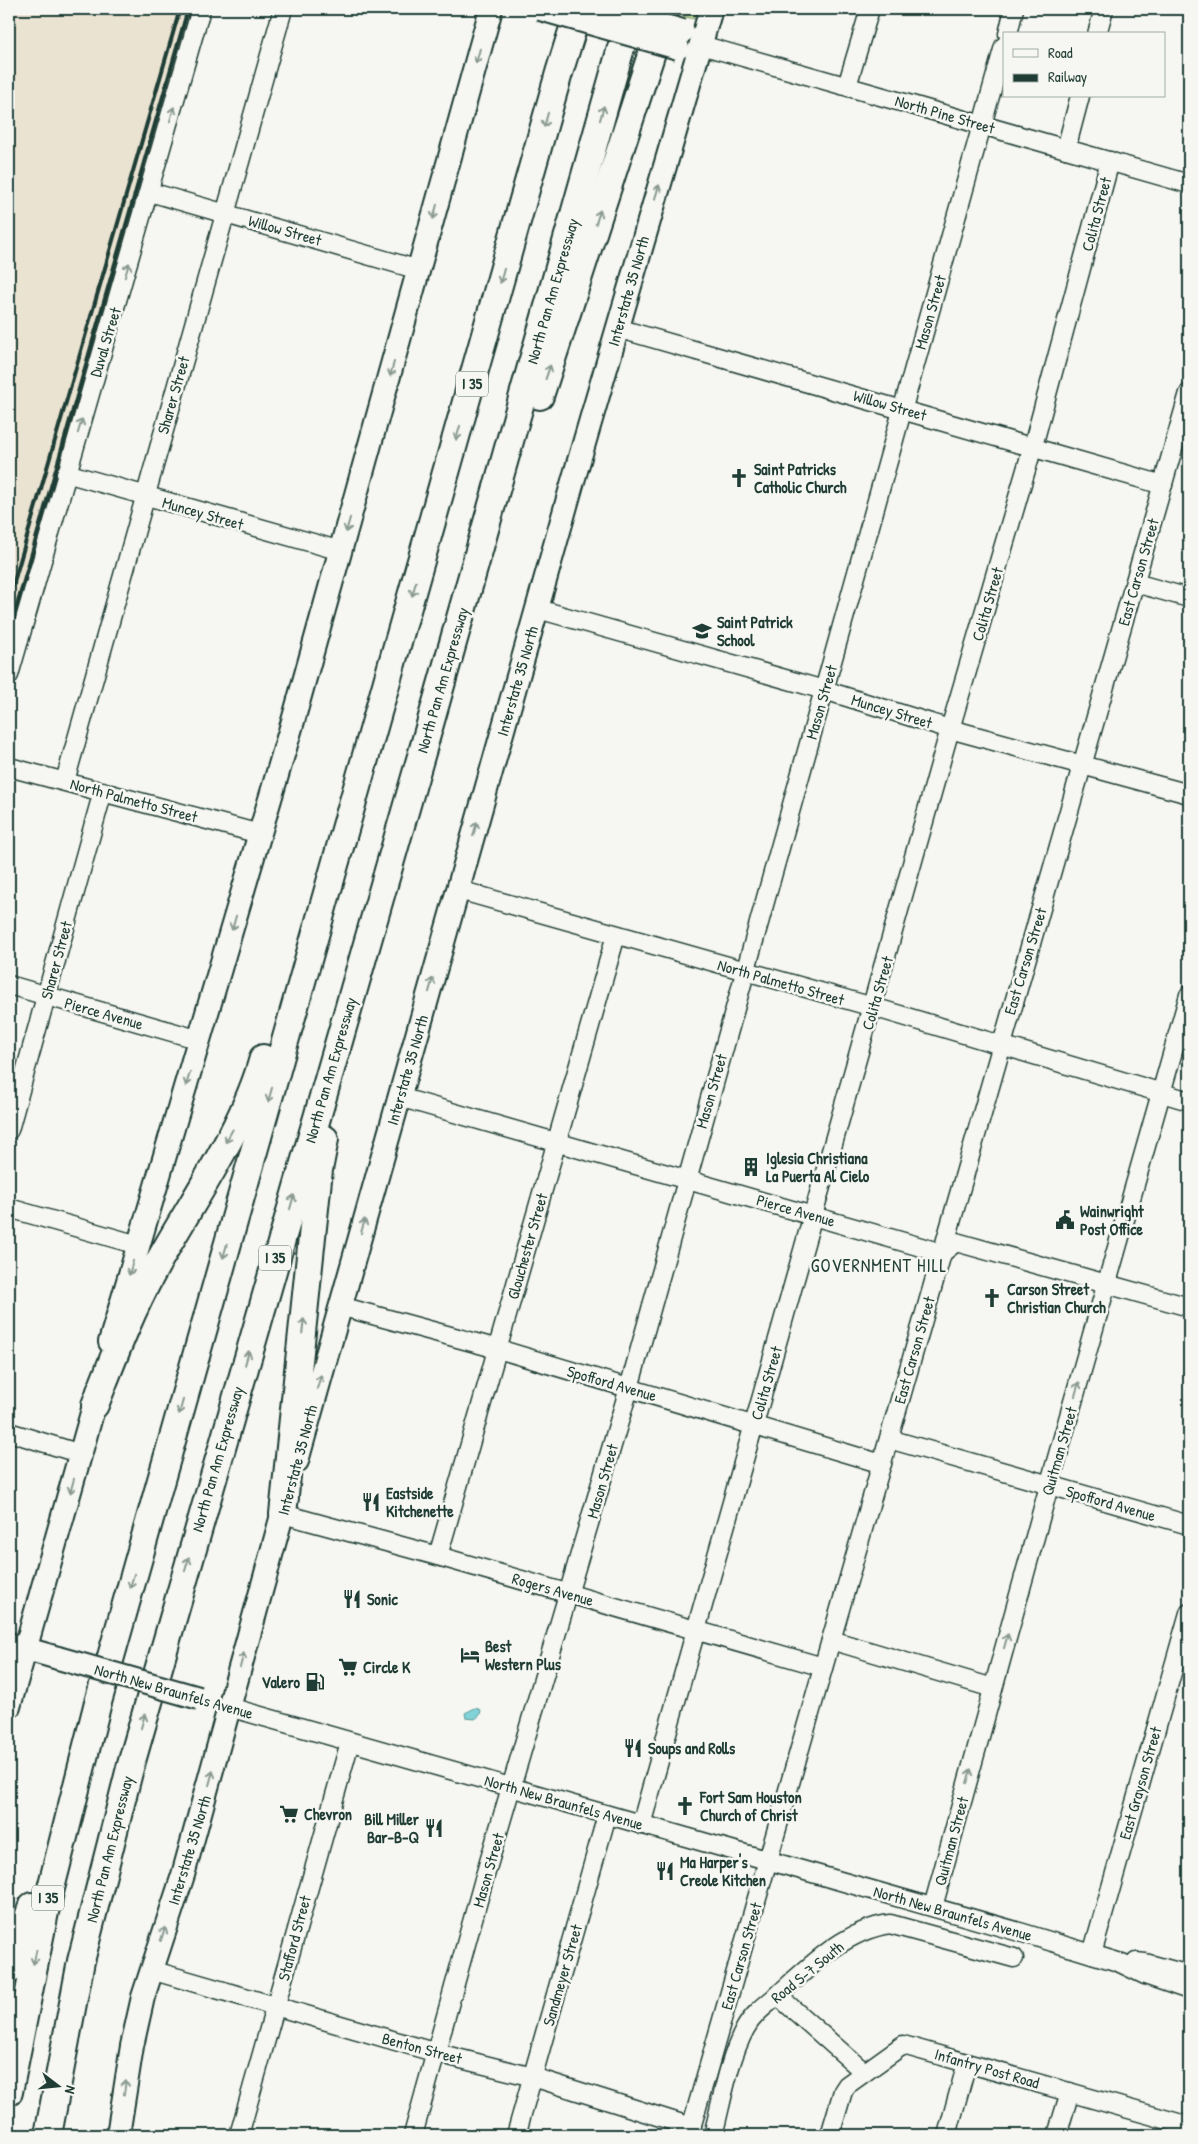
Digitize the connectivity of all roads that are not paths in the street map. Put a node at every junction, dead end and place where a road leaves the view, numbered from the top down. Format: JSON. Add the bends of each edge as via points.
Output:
{"nodes":[{"id":1,"x":201,"y":9,"type":"edge"},
{"id":2,"x":283,"y":9,"type":"edge"},
{"id":3,"x":491,"y":9,"type":"edge"},
{"id":4,"x":540,"y":9,"type":"edge"},
{"id":5,"x":573,"y":9,"type":"edge"},
{"id":6,"x":579,"y":9,"type":"edge"},
{"id":7,"x":604,"y":9,"type":"edge"},
{"id":8,"x":632,"y":9,"type":"edge"},
{"id":9,"x":666,"y":9,"type":"edge"},
{"id":10,"x":711,"y":9,"type":"edge"},
{"id":11,"x":870,"y":9,"type":"edge"},
{"id":12,"x":1014,"y":9,"type":"edge"},
{"id":13,"x":1104,"y":9,"type":"edge"},
{"id":14,"x":1008,"y":32,"type":"edge"},
{"id":15,"x":1098,"y":32,"type":"edge"},
{"id":16,"x":680,"y":39,"type":"junction"},
{"id":17,"x":701,"y":45,"type":"junction"},
{"id":18,"x":1003,"y":50,"type":"edge"},
{"id":19,"x":559,"y":73,"type":"junction"},
{"id":20,"x":847,"y":86,"type":"junction"},
{"id":21,"x":1079,"y":98,"type":"edge"},
{"id":22,"x":983,"y":125,"type":"junction"},
{"id":23,"x":1066,"y":149,"type":"junction"},
{"id":24,"x":1110,"y":161,"type":"junction"},
{"id":25,"x":1189,"y":184,"type":"edge"},
{"id":26,"x":150,"y":192,"type":"junction"},
{"id":27,"x":225,"y":212,"type":"junction"},
{"id":28,"x":419,"y":270,"type":"junction"},
{"id":29,"x":618,"y":328,"type":"junction"},
{"id":30,"x":1189,"y":395,"type":"edge"},
{"id":31,"x":903,"y":409,"type":"junction"},
{"id":32,"x":1033,"y":446,"type":"junction"},
{"id":33,"x":66,"y":473,"type":"junction"},
{"id":34,"x":1163,"y":485,"type":"junction"},
{"id":35,"x":144,"y":496,"type":"junction"},
{"id":36,"x":341,"y":551,"type":"junction"},
{"id":37,"x":470,"y":581,"type":"junction"},
{"id":38,"x":1135,"y":583,"type":"junction"},
{"id":39,"x":1189,"y":598,"type":"edge"},
{"id":40,"x":538,"y":608,"type":"junction"},
{"id":41,"x":9,"y":675,"type":"edge"},
{"id":42,"x":824,"y":690,"type":"junction"},
{"id":43,"x":383,"y":694,"type":"junction"},
{"id":44,"x":950,"y":729,"type":"junction"},
{"id":45,"x":423,"y":749,"type":"junction"},
{"id":46,"x":1083,"y":764,"type":"junction"},
{"id":47,"x":9,"y":767,"type":"edge"},
{"id":48,"x":65,"y":781,"type":"junction"},
{"id":49,"x":103,"y":791,"type":"junction"},
{"id":50,"x":1189,"y":794,"type":"edge"},
{"id":51,"x":260,"y":834,"type":"junction"},
{"id":52,"x":459,"y":890,"type":"junction"},
{"id":53,"x":616,"y":935,"type":"junction"},
{"id":54,"x":745,"y":972,"type":"junction"},
{"id":55,"x":9,"y":985,"type":"edge"},
{"id":56,"x":1189,"y":995,"type":"edge"},
{"id":57,"x":47,"y":996,"type":"junction"},
{"id":58,"x":873,"y":1007,"type":"junction"},
{"id":59,"x":200,"y":1040,"type":"junction"},
{"id":60,"x":1000,"y":1046,"type":"junction"},
{"id":61,"x":1162,"y":1093,"type":"junction"},
{"id":62,"x":399,"y":1097,"type":"junction"},
{"id":63,"x":1189,"y":1101,"type":"edge"},
{"id":64,"x":9,"y":1130,"type":"edge"},
{"id":65,"x":557,"y":1141,"type":"junction"},
{"id":66,"x":686,"y":1179,"type":"junction"},
{"id":67,"x":9,"y":1208,"type":"edge"},
{"id":68,"x":813,"y":1215,"type":"junction"},
{"id":69,"x":138,"y":1245,"type":"junction"},
{"id":70,"x":942,"y":1253,"type":"junction"},
{"id":71,"x":1108,"y":1284,"type":"junction"},
{"id":72,"x":340,"y":1306,"type":"junction"},
{"id":73,"x":1189,"y":1307,"type":"edge"},
{"id":74,"x":498,"y":1349,"type":"junction"},
{"id":75,"x":629,"y":1388,"type":"junction"},
{"id":76,"x":95,"y":1405,"type":"junction"},
{"id":77,"x":755,"y":1424,"type":"junction"},
{"id":78,"x":9,"y":1432,"type":"edge"},
{"id":79,"x":889,"y":1439,"type":"junction"},
{"id":80,"x":81,"y":1454,"type":"junction"},
{"id":81,"x":882,"y":1464,"type":"junction"},
{"id":82,"x":1049,"y":1486,"type":"junction"},
{"id":83,"x":283,"y":1514,"type":"junction"},
{"id":84,"x":1189,"y":1526,"type":"edge"},
{"id":85,"x":438,"y":1556,"type":"junction"},
{"id":86,"x":569,"y":1593,"type":"junction"},
{"id":87,"x":1189,"y":1613,"type":"edge"},
{"id":88,"x":697,"y":1630,"type":"junction"},
{"id":89,"x":831,"y":1640,"type":"junction"},
{"id":90,"x":17,"y":1647,"type":"edge"},
{"id":91,"x":823,"y":1668,"type":"junction"},
{"id":92,"x":993,"y":1688,"type":"junction"},
{"id":93,"x":97,"y":1706,"type":"junction"},
{"id":94,"x":9,"y":1708,"type":"edge"},
{"id":95,"x":229,"y":1708,"type":"junction"},
{"id":96,"x":350,"y":1742,"type":"junction"},
{"id":97,"x":130,"y":1768,"type":"junction"},
{"id":98,"x":512,"y":1787,"type":"junction"},
{"id":99,"x":607,"y":1815,"type":"junction"},
{"id":100,"x":640,"y":1824,"type":"junction"},
{"id":101,"x":768,"y":1861,"type":"junction"},
{"id":102,"x":933,"y":1907,"type":"junction"},
{"id":103,"x":1092,"y":1954,"type":"junction"},
{"id":104,"x":1014,"y":1958,"type":"dead end"},
{"id":105,"x":1118,"y":1962,"type":"junction"},
{"id":106,"x":9,"y":1970,"type":"edge"},
{"id":107,"x":151,"y":1970,"type":"junction"},
{"id":108,"x":1189,"y":1975,"type":"edge"},
{"id":109,"x":1189,"y":1990,"type":"edge"},
{"id":110,"x":778,"y":1996,"type":"junction"},
{"id":111,"x":275,"y":2007,"type":"junction"},
{"id":112,"x":437,"y":2053,"type":"junction"},
{"id":113,"x":968,"y":2063,"type":"junction"},
{"id":114,"x":864,"y":2072,"type":"junction"},
{"id":115,"x":533,"y":2078,"type":"junction"},
{"id":116,"x":9,"y":2092,"type":"edge"},
{"id":117,"x":1070,"y":2092,"type":"junction"},
{"id":118,"x":1178,"y":2127,"type":"edge"},
{"id":119,"x":691,"y":2131,"type":"edge"},
{"id":120,"x":48,"y":2135,"type":"edge"},
{"id":121,"x":66,"y":2135,"type":"edge"},
{"id":122,"x":118,"y":2135,"type":"edge"},
{"id":123,"x":239,"y":2135,"type":"edge"},
{"id":124,"x":413,"y":2135,"type":"edge"},
{"id":125,"x":516,"y":2135,"type":"edge"},
{"id":126,"x":713,"y":2135,"type":"edge"},
{"id":127,"x":830,"y":2135,"type":"edge"},
{"id":128,"x":947,"y":2135,"type":"edge"},
{"id":129,"x":1057,"y":2135,"type":"edge"}],
"edges":[{"from":26,"to":1,"type":"street","name":"Duval Street","one_way":true},
{"from":2,"to":27,"type":"street","name":"Sharer Street"},
{"from":3,"to":28,"type":"main road","one_way":true},
{"from":4,"to":16,"type":"main road","name":"North Pine Street","bridge":true},
{"from":5,"to":19,"type":"highway"},
{"from":6,"to":19,"type":"highway","number":"I 35"},
{"from":7,"to":16,"type":"main road","name":"North Pine Street","bridge":true},
{"from":37,"to":8,"type":"highway","name":"North Pan Am Expressway","number":"I 35","one_way":true},
{"from":37,"to":9,"type":"highway","one_way":true,"via":[[508,491]]},
{"from":10,"to":17,"type":"main road","name":"Interstate 35 North"},
{"from":11,"to":20,"type":"street"},
{"from":12,"to":14,"type":"street"},
{"from":13,"to":15,"type":"street"},
{"from":16,"to":17,"type":"main road","name":"North Pine Street"},
{"from":17,"to":20,"type":"street","name":"North Pine Street"},
{"from":29,"to":17,"type":"main road","name":"Interstate 35 North","one_way":true},
{"from":18,"to":22,"type":"street","name":"Mason Street"},
{"from":19,"to":43,"type":"highway","number":"I 35","one_way":true},
{"from":20,"to":22,"type":"street","name":"North Pine Street"},
{"from":21,"to":23,"type":"street"},
{"from":22,"to":23,"type":"street","name":"North Pine Street"},
{"from":22,"to":31,"type":"street","name":"Mason Street"},
{"from":23,"to":24,"type":"street","name":"North Pine Street"},
{"from":24,"to":25,"type":"street","name":"North Pine Street"},
{"from":24,"to":32,"type":"street","name":"Colita Street"},
{"from":26,"to":27,"type":"street","name":"Willow Street"},
{"from":33,"to":26,"type":"street","name":"Duval Street","one_way":true},
{"from":27,"to":28,"type":"street","name":"Willow Street"},
{"from":27,"to":35,"type":"street","name":"Sharer Street"},
{"from":28,"to":36,"type":"main road","one_way":true},
{"from":29,"to":31,"type":"street","name":"Willow Street"},
{"from":29,"to":40,"type":"main road","name":"Interstate 35 North"},
{"from":30,"to":34,"type":"street","name":"East Carson Street"},
{"from":31,"to":32,"type":"street","name":"Willow Street"},
{"from":31,"to":42,"type":"street","name":"Mason Street"},
{"from":32,"to":34,"type":"street","name":"Willow Street"},
{"from":32,"to":44,"type":"street","name":"Colita Street"},
{"from":33,"to":35,"type":"street","name":"Muncey Street"},
{"from":33,"to":41,"type":"street","name":"Duval Street"},
{"from":34,"to":38,"type":"street","name":"East Carson Street"},
{"from":35,"to":36,"type":"street","name":"Muncey Street"},
{"from":35,"to":48,"type":"street","name":"Sharer Street"},
{"from":36,"to":51,"type":"main road"},
{"from":37,"to":45,"type":"highway","name":"North Pan Am Expressway","number":"I 35"},
{"from":38,"to":39,"type":"street"},
{"from":38,"to":46,"type":"street","name":"East Carson Street"},
{"from":40,"to":42,"type":"street","name":"Muncey Street"},
{"from":52,"to":40,"type":"main road","name":"Interstate 35 North","one_way":true},
{"from":42,"to":44,"type":"street","name":"Muncey Street"},
{"from":42,"to":54,"type":"street","name":"Mason Street"},
{"from":43,"to":76,"type":"highway","one_way":true,"via":[[306,907],[253,1088],[138,1298]]},
{"from":43,"to":93,"type":"highway","number":"I 35","one_way":true},
{"from":44,"to":46,"type":"street","name":"Muncey Street"},
{"from":44,"to":58,"type":"street","name":"Colita Street"},
{"from":83,"to":45,"type":"highway","one_way":true,"via":[[324,1146]]},
{"from":97,"to":45,"type":"highway","name":"North Pan Am Expressway","number":"I 35","one_way":true},
{"from":46,"to":50,"type":"street","name":"Muncey Street"},
{"from":46,"to":60,"type":"street","name":"East Carson Street"},
{"from":47,"to":48,"type":"street","name":"North Palmetto Street"},
{"from":48,"to":49,"type":"street","name":"North Palmetto Street"},
{"from":49,"to":51,"type":"street","name":"North Palmetto Street"},
{"from":49,"to":57,"type":"street","name":"Sharer Street"},
{"from":51,"to":59,"type":"main road","one_way":true},
{"from":52,"to":53,"type":"street","name":"North Palmetto Street"},
{"from":62,"to":52,"type":"main road","name":"Interstate 35 North","one_way":true},
{"from":53,"to":54,"type":"street","name":"North Palmetto Street"},
{"from":53,"to":65,"type":"street","name":"Glouchester Street"},
{"from":54,"to":58,"type":"street","name":"North Palmetto Street"},
{"from":54,"to":66,"type":"street","name":"Mason Street"},
{"from":55,"to":57,"type":"street","name":"Pierce Avenue"},
{"from":56,"to":61,"type":"street","name":"Quitman Street"},
{"from":57,"to":59,"type":"street","name":"Pierce Avenue"},
{"from":57,"to":64,"type":"street","name":"Sharer Street"},
{"from":58,"to":60,"type":"street","name":"North Palmetto Street"},
{"from":58,"to":68,"type":"street","name":"Colita Street"},
{"from":59,"to":69,"type":"main road","one_way":true},
{"from":60,"to":61,"type":"street","name":"North Palmetto Street"},
{"from":60,"to":70,"type":"street","name":"East Carson Street"},
{"from":61,"to":63,"type":"street","name":"North Palmetto Street"},
{"from":61,"to":71,"type":"street","name":"Quitman Street"},
{"from":62,"to":65,"type":"street","name":"Pierce Avenue"},
{"from":72,"to":62,"type":"main road","name":"Interstate 35 North","one_way":true},
{"from":65,"to":66,"type":"street","name":"Pierce Avenue"},
{"from":65,"to":74,"type":"street","name":"Glouchester Street"},
{"from":66,"to":68,"type":"street","name":"Pierce Avenue"},
{"from":66,"to":75,"type":"street","name":"Mason Street"},
{"from":67,"to":69,"type":"street"},
{"from":68,"to":70,"type":"street","name":"Pierce Avenue"},
{"from":68,"to":77,"type":"street","name":"Colita Street"},
{"from":69,"to":76,"type":"main road","one_way":true},
{"from":70,"to":71,"type":"street","via":[[956,1242]]},
{"from":70,"to":79,"type":"street","name":"East Carson Street"},
{"from":71,"to":73,"type":"street"},
{"from":82,"to":71,"type":"street","name":"Quitman Street","one_way":true},
{"from":72,"to":74,"type":"street","name":"Spofford Avenue"},
{"from":83,"to":72,"type":"main road","name":"Interstate 35 North","one_way":true},
{"from":74,"to":75,"type":"street","name":"Spofford Avenue"},
{"from":74,"to":85,"type":"street","name":"Glouchester Street"},
{"from":75,"to":77,"type":"street","name":"Spofford Avenue"},
{"from":75,"to":86,"type":"street","name":"Mason Street"},
{"from":76,"to":80,"type":"main road"},
{"from":77,"to":81,"type":"street","name":"Spofford Avenue"},
{"from":77,"to":88,"type":"street","name":"Colita Street"},
{"from":78,"to":80,"type":"street"},
{"from":79,"to":81,"type":"street","name":"East Carson Street"},
{"from":79,"to":82,"type":"street","name":"Spofford Avenue"},
{"from":80,"to":90,"type":"main road","one_way":true},
{"from":81,"to":89,"type":"street","name":"East Carson Street"},
{"from":82,"to":84,"type":"street","name":"Spofford Avenue"},
{"from":92,"to":82,"type":"street","name":"Quitman Street","one_way":true},
{"from":83,"to":85,"type":"street","name":"Rogers Avenue"},
{"from":95,"to":83,"type":"main road","name":"Interstate 35 North","one_way":true},
{"from":85,"to":86,"type":"street","name":"Rogers Avenue"},
{"from":86,"to":88,"type":"street","name":"Rogers Avenue"},
{"from":86,"to":98,"type":"street","name":"Mason Street"},
{"from":87,"to":103,"type":"street","name":"East Grayson Street"},
{"from":88,"to":91,"type":"street","name":"Rogers Avenue"},
{"from":88,"to":100,"type":"street","name":"Colita Street"},
{"from":89,"to":91,"type":"street","name":"East Carson Street"},
{"from":89,"to":92,"type":"street"},
{"from":90,"to":94,"type":"main road"},
{"from":90,"to":95,"type":"main road","name":"North New Braunfels Avenue","bridge":true},
{"from":91,"to":101,"type":"street","name":"East Carson Street"},
{"from":102,"to":92,"type":"street","name":"Quitman Street","one_way":true},
{"from":93,"to":106,"type":"highway"},
{"from":93,"to":116,"type":"highway","number":"I 35","one_way":true,"via":[[45,1912]]},
{"from":95,"to":96,"type":"street","name":"North New Braunfels Avenue"},
{"from":107,"to":95,"type":"main road","name":"Interstate 35 North","one_way":true,"via":[[183,1875]]},
{"from":96,"to":98,"type":"street","name":"North New Braunfels Avenue"},
{"from":96,"to":111,"type":"street","name":"Stafford Street"},
{"from":97,"to":120,"type":"highway","name":"North Pan Am Expressway","number":"I 35","via":[[81,1961]]},
{"from":97,"to":121,"type":"highway","via":[[83,2019]]},
{"from":98,"to":99,"type":"street","name":"North New Braunfels Avenue"},
{"from":98,"to":112,"type":"street","name":"Mason Street"},
{"from":99,"to":100,"type":"street","name":"North New Braunfels Avenue"},
{"from":99,"to":115,"type":"street","name":"Sandmeyer Street"},
{"from":100,"to":101,"type":"street","name":"North New Braunfels Avenue"},
{"from":101,"to":102,"type":"street","name":"North New Braunfels Avenue"},
{"from":101,"to":119,"type":"street","name":"East Carson Street"},
{"from":102,"to":103,"type":"street","name":"North New Braunfels Avenue"},
{"from":103,"to":105,"type":"street","name":"North New Braunfels Avenue"},
{"from":104,"to":110,"type":"street","name":"Road S-7 South","via":[[910,1927],[880,1925],[847,1939],[816,1960]]},
{"from":105,"to":108,"type":"street","name":"North New Braunfels Avenue","via":[[1145,1963]]},
{"from":105,"to":109,"type":"street","name":"North New Braunfels Avenue"},
{"from":107,"to":111,"type":"street","name":"Benton Street"},
{"from":122,"to":107,"type":"main road","name":"Interstate 35 North","one_way":true,"via":[[132,2046]]},
{"from":110,"to":114,"type":"street"},
{"from":110,"to":126,"type":"street","name":"Road S-7 South","via":[[753,2016],[741,2038]]},
{"from":111,"to":112,"type":"street","name":"Benton Street"},
{"from":111,"to":123,"type":"street","name":"Stafford Street"},
{"from":112,"to":115,"type":"street","name":"Benton Street"},
{"from":112,"to":124,"type":"street","name":"Mason Street"},
{"from":113,"to":114,"type":"street","name":"Infantry Post Road","via":[[903,2045]]},
{"from":113,"to":117,"type":"street","name":"Infantry Post Road"},
{"from":113,"to":128,"type":"street"},
{"from":114,"to":127,"type":"street","name":"Infantry Post Road","via":[[843,2091]]},
{"from":115,"to":119,"type":"street","name":"Benton Street"},
{"from":115,"to":125,"type":"street","name":"Sandmeyer Street"},
{"from":117,"to":118,"type":"street","name":"Infantry Post Road"},
{"from":117,"to":129,"type":"street"}]}
